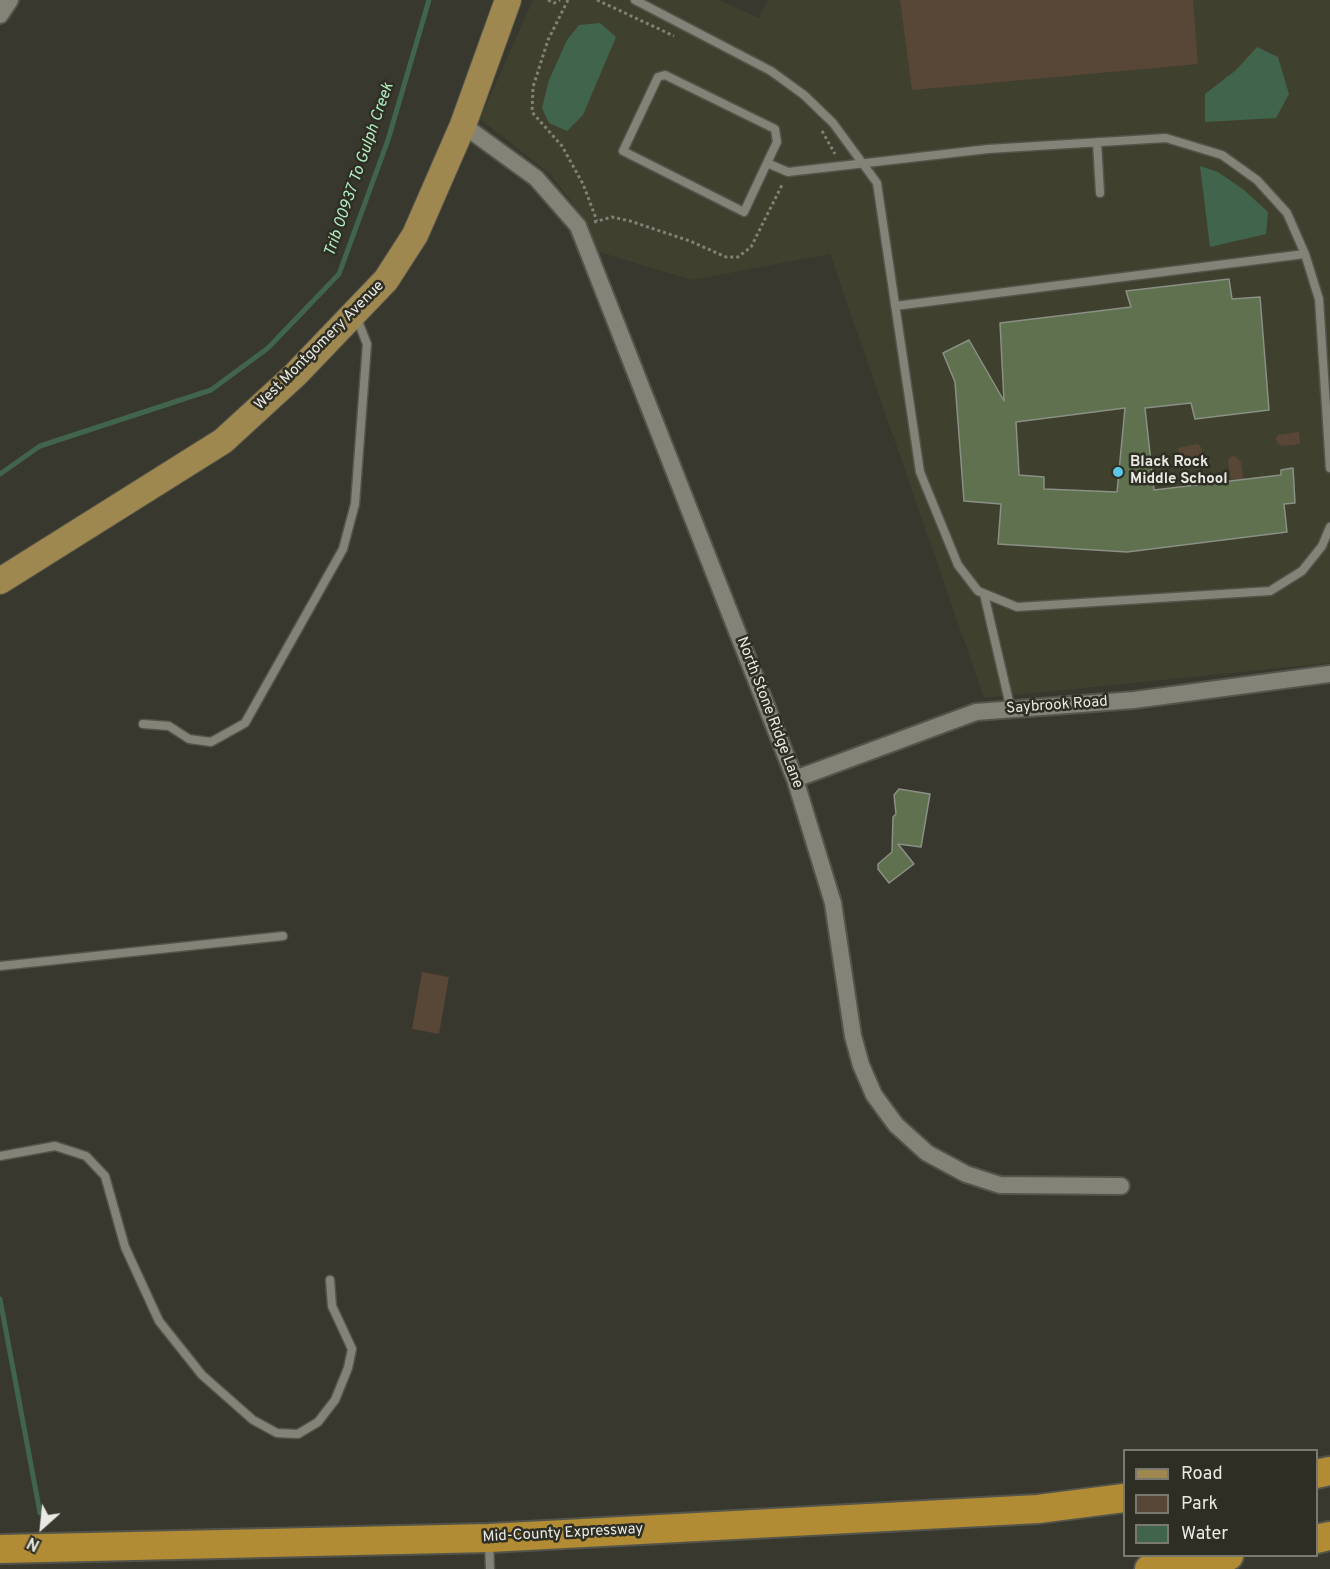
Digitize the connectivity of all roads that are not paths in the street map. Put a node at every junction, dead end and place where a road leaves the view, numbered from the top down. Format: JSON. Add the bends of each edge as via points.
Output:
{"nodes":[{"id":1,"x":10,"y":0,"type":"edge"},
{"id":2,"x":508,"y":0,"type":"edge"},
{"id":3,"x":635,"y":0,"type":"edge"},
{"id":4,"x":0,"y":15,"type":"edge"},
{"id":5,"x":463,"y":125,"type":"junction"},
{"id":6,"x":1097,"y":142,"type":"junction"},
{"id":7,"x":767,"y":163,"type":"junction"},
{"id":8,"x":863,"y":165,"type":"junction"},
{"id":9,"x":1100,"y":194,"type":"dead end"},
{"id":10,"x":1305,"y":254,"type":"junction"},
{"id":11,"x":895,"y":306,"type":"junction"},
{"id":12,"x":355,"y":313,"type":"junction"},
{"id":13,"x":1330,"y":468,"type":"edge"},
{"id":14,"x":1330,"y":527,"type":"edge"},
{"id":15,"x":0,"y":581,"type":"edge"},
{"id":16,"x":984,"y":594,"type":"junction"},
{"id":17,"x":1330,"y":674,"type":"edge"},
{"id":18,"x":1011,"y":710,"type":"junction"},
{"id":19,"x":143,"y":724,"type":"dead end"},
{"id":20,"x":795,"y":779,"type":"junction"},
{"id":21,"x":283,"y":936,"type":"dead end"},
{"id":22,"x":0,"y":966,"type":"edge"},
{"id":23,"x":0,"y":1155,"type":"edge"},
{"id":24,"x":1120,"y":1186,"type":"dead end"},
{"id":25,"x":330,"y":1280,"type":"dead end"},
{"id":26,"x":1123,"y":1498,"type":"edge"},
{"id":27,"x":489,"y":1538,"type":"junction"},
{"id":28,"x":0,"y":1549,"type":"edge"},
{"id":29,"x":1223,"y":1557,"type":"edge"},
{"id":30,"x":490,"y":1569,"type":"edge"},
{"id":31,"x":1149,"y":1569,"type":"edge"}],
"edges":[{"from":1,"to":4,"type":"street"},
{"from":2,"to":5,"type":"main road","name":"West Montgomery Avenue"},
{"from":3,"to":8,"type":"lane","via":[[771,71],[833,123]]},
{"from":5,"to":12,"type":"main road","name":"West Montgomery Avenue","via":[[415,235],[386,280]]},
{"from":5,"to":20,"type":"street","name":"North Stone Ridge Lane","via":[[536,178],[580,230]]},
{"from":6,"to":8,"type":"lane","via":[[988,149]]},
{"from":6,"to":9,"type":"lane"},
{"from":6,"to":10,"type":"lane","via":[[1166,138],[1222,155],[1257,180],[1287,213]]},
{"from":7,"to":7,"type":"lane","via":[[777,142],[775,129],[665,75],[658,77],[623,151],[744,212]]},
{"from":7,"to":8,"type":"lane","via":[[788,172]]},
{"from":8,"to":11,"type":"lane","via":[[877,183]]},
{"from":10,"to":11,"type":"lane"},
{"from":10,"to":13,"type":"lane","via":[[1318,299]]},
{"from":11,"to":16,"type":"lane","via":[[920,472],[958,564]]},
{"from":12,"to":15,"type":"main road","name":"West Montgomery Avenue","via":[[223,441]]},
{"from":12,"to":19,"type":"lane","via":[[366,344],[355,504],[343,549],[245,723],[211,742],[189,739],[169,726]]},
{"from":14,"to":16,"type":"lane","via":[[1322,546],[1302,571],[1270,591],[1017,607]]},
{"from":16,"to":18,"type":"lane"},
{"from":17,"to":18,"type":"street","name":"Saybrook Road","via":[[1134,700]]},
{"from":18,"to":20,"type":"street","name":"Saybrook Road","via":[[976,712]]},
{"from":20,"to":24,"type":"street","name":"North Stone Ridge Lane","via":[[833,903],[852,1036],[874,1095],[896,1125],[927,1153],[966,1174],[1000,1185]]},
{"from":21,"to":22,"type":"lane"},
{"from":23,"to":25,"type":"lane","via":[[55,1146],[86,1156],[105,1176],[125,1246],[159,1321],[202,1375],[253,1420],[277,1433],[298,1434],[318,1422],[335,1400],[348,1368],[351,1349],[332,1306]]},
{"from":26,"to":27,"type":"highway","name":"Mid-County Expressway","via":[[1038,1509]]},
{"from":27,"to":28,"type":"highway","name":"Mid-County Expressway"},
{"from":27,"to":30,"type":"lane"},
{"from":29,"to":31,"type":"highway"}]}
